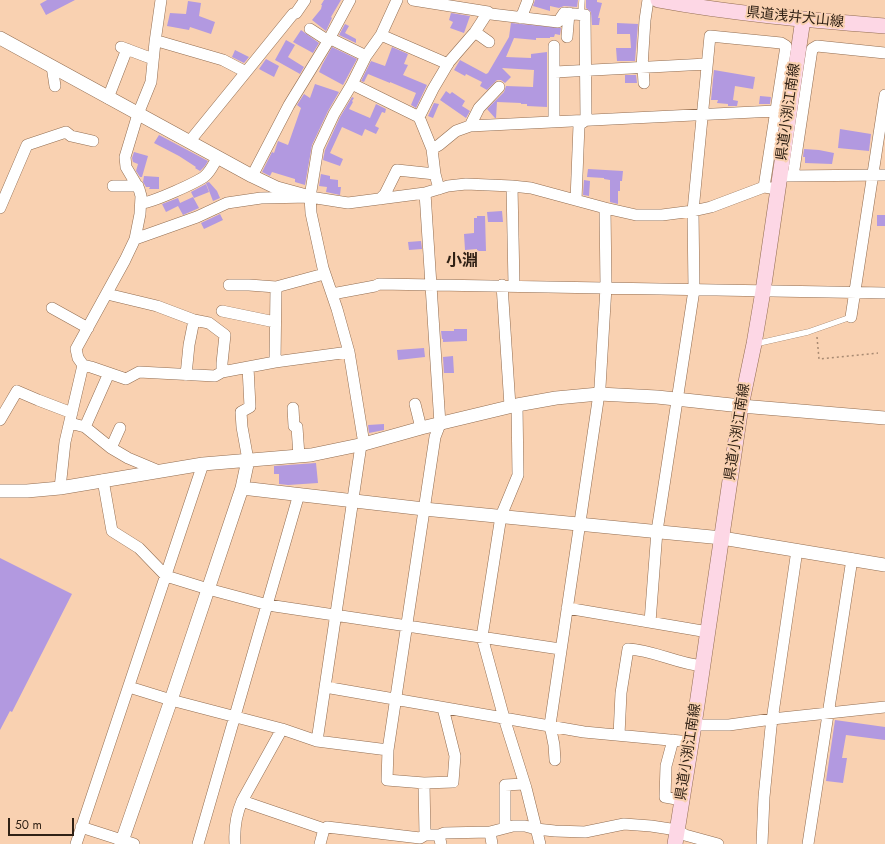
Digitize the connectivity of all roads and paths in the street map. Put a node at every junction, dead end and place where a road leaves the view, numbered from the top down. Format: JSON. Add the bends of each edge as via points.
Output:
{"nodes":[{"id":1,"x":161,"y":0,"type":"edge"},
{"id":2,"x":305,"y":0,"type":"edge"},
{"id":3,"x":350,"y":0,"type":"edge"},
{"id":4,"x":397,"y":0,"type":"edge"},
{"id":5,"x":413,"y":0,"type":"edge"},
{"id":6,"x":528,"y":0,"type":"edge"},
{"id":7,"x":582,"y":0,"type":"edge"},
{"id":8,"x":648,"y":0,"type":"edge"},
{"id":9,"x":658,"y":0,"type":"edge"},
{"id":10,"x":488,"y":12,"type":"junction"},
{"id":11,"x":569,"y":13,"type":"junction"},
{"id":12,"x":581,"y":14,"type":"junction"},
{"id":13,"x":521,"y":18,"type":"junction"},
{"id":14,"x":803,"y":19,"type":"junction"},
{"id":15,"x":885,"y":26,"type":"edge"},
{"id":16,"x":310,"y":29,"type":"dead end"},
{"id":17,"x":474,"y":32,"type":"junction"},
{"id":18,"x":381,"y":35,"type":"junction"},
{"id":19,"x":567,"y":37,"type":"dead end"},
{"id":20,"x":0,"y":38,"type":"edge"},
{"id":21,"x":328,"y":39,"type":"junction"},
{"id":22,"x":155,"y":42,"type":"junction"},
{"id":23,"x":489,"y":42,"type":"dead end"},
{"id":24,"x":554,"y":46,"type":"dead end"},
{"id":25,"x":885,"y":53,"type":"edge"},
{"id":26,"x":366,"y":56,"type":"junction"},
{"id":27,"x":153,"y":59,"type":"junction"},
{"id":28,"x":448,"y":64,"type":"junction"},
{"id":29,"x":707,"y":64,"type":"junction"},
{"id":30,"x":52,"y":66,"type":"junction"},
{"id":31,"x":643,"y":67,"type":"junction"},
{"id":32,"x":585,"y":70,"type":"junction"},
{"id":33,"x":246,"y":72,"type":"junction"},
{"id":34,"x":552,"y":79,"type":"junction"},
{"id":35,"x":644,"y":83,"type":"dead end"},
{"id":36,"x":352,"y":84,"type":"junction"},
{"id":37,"x":55,"y":86,"type":"dead end"},
{"id":38,"x":499,"y":87,"type":"dead end"},
{"id":39,"x":885,"y":95,"type":"edge"},
{"id":40,"x":108,"y":98,"type":"junction"},
{"id":41,"x":775,"y":111,"type":"junction"},
{"id":42,"x":138,"y":114,"type":"junction"},
{"id":43,"x":702,"y":115,"type":"junction"},
{"id":44,"x":419,"y":117,"type":"junction"},
{"id":45,"x":586,"y":120,"type":"junction"},
{"id":46,"x":554,"y":122,"type":"junction"},
{"id":47,"x":470,"y":126,"type":"junction"},
{"id":48,"x":93,"y":142,"type":"dead end"},
{"id":49,"x":189,"y":142,"type":"junction"},
{"id":50,"x":432,"y":149,"type":"junction"},
{"id":51,"x":218,"y":158,"type":"junction"},
{"id":52,"x":435,"y":174,"type":"junction"},
{"id":53,"x":885,"y":175,"type":"edge"},
{"id":54,"x":252,"y":176,"type":"junction"},
{"id":55,"x":872,"y":176,"type":"junction"},
{"id":56,"x":779,"y":182,"type":"junction"},
{"id":57,"x":113,"y":186,"type":"dead end"},
{"id":58,"x":138,"y":186,"type":"junction"},
{"id":59,"x":512,"y":186,"type":"junction"},
{"id":60,"x":439,"y":189,"type":"junction"},
{"id":61,"x":425,"y":193,"type":"junction"},
{"id":62,"x":310,"y":198,"type":"junction"},
{"id":63,"x":380,"y":199,"type":"junction"},
{"id":64,"x":576,"y":200,"type":"junction"},
{"id":65,"x":142,"y":203,"type":"junction"},
{"id":66,"x":1,"y":205,"type":"edge"},
{"id":67,"x":605,"y":208,"type":"junction"},
{"id":68,"x":693,"y":211,"type":"junction"},
{"id":69,"x":135,"y":239,"type":"junction"},
{"id":70,"x":324,"y":274,"type":"junction"},
{"id":71,"x":431,"y":285,"type":"junction"},
{"id":72,"x":502,"y":285,"type":"junction"},
{"id":73,"x":229,"y":286,"type":"dead end"},
{"id":74,"x":514,"y":286,"type":"junction"},
{"id":75,"x":276,"y":287,"type":"junction"},
{"id":76,"x":606,"y":288,"type":"junction"},
{"id":77,"x":694,"y":290,"type":"junction"},
{"id":78,"x":763,"y":291,"type":"junction"},
{"id":79,"x":855,"y":293,"type":"junction"},
{"id":80,"x":885,"y":293,"type":"edge"},
{"id":81,"x":107,"y":294,"type":"junction"},
{"id":82,"x":332,"y":294,"type":"junction"},
{"id":83,"x":52,"y":308,"type":"dead end"},
{"id":84,"x":222,"y":311,"type":"dead end"},
{"id":85,"x":851,"y":317,"type":"joint"},
{"id":86,"x":194,"y":320,"type":"junction"},
{"id":87,"x":275,"y":322,"type":"junction"},
{"id":88,"x":88,"y":328,"type":"junction"},
{"id":89,"x":816,"y":329,"type":"junction"},
{"id":90,"x":754,"y":344,"type":"junction"},
{"id":91,"x":349,"y":352,"type":"junction"},
{"id":92,"x":878,"y":353,"type":"dead end"},
{"id":93,"x":275,"y":362,"type":"junction"},
{"id":94,"x":83,"y":366,"type":"junction"},
{"id":95,"x":248,"y":367,"type":"junction"},
{"id":96,"x":222,"y":372,"type":"junction"},
{"id":97,"x":108,"y":374,"type":"junction"},
{"id":98,"x":186,"y":375,"type":"junction"},
{"id":99,"x":599,"y":394,"type":"junction"},
{"id":100,"x":678,"y":400,"type":"junction"},
{"id":101,"x":415,"y":404,"type":"dead end"},
{"id":102,"x":514,"y":406,"type":"junction"},
{"id":103,"x":741,"y":406,"type":"junction"},
{"id":104,"x":293,"y":408,"type":"dead end"},
{"id":105,"x":71,"y":418,"type":"junction"},
{"id":106,"x":885,"y":418,"type":"edge"},
{"id":107,"x":0,"y":420,"type":"edge"},
{"id":108,"x":440,"y":424,"type":"junction"},
{"id":109,"x":85,"y":427,"type":"junction"},
{"id":110,"x":120,"y":428,"type":"dead end"},
{"id":111,"x":421,"y":428,"type":"junction"},
{"id":112,"x":363,"y":445,"type":"junction"},
{"id":113,"x":111,"y":448,"type":"junction"},
{"id":114,"x":299,"y":456,"type":"junction"},
{"id":115,"x":248,"y":460,"type":"junction"},
{"id":116,"x":203,"y":464,"type":"junction"},
{"id":117,"x":159,"y":471,"type":"junction"},
{"id":118,"x":103,"y":480,"type":"junction"},
{"id":119,"x":60,"y":488,"type":"junction"},
{"id":120,"x":242,"y":488,"type":"junction"},
{"id":121,"x":0,"y":491,"type":"edge"},
{"id":122,"x":299,"y":494,"type":"junction"},
{"id":123,"x":353,"y":500,"type":"junction"},
{"id":124,"x":424,"y":509,"type":"junction"},
{"id":125,"x":501,"y":516,"type":"junction"},
{"id":126,"x":580,"y":523,"type":"junction"},
{"id":127,"x":657,"y":531,"type":"junction"},
{"id":128,"x":722,"y":538,"type":"junction"},
{"id":129,"x":797,"y":550,"type":"junction"},
{"id":130,"x":852,"y":559,"type":"junction"},
{"id":131,"x":885,"y":565,"type":"edge"},
{"id":132,"x":166,"y":576,"type":"junction"},
{"id":133,"x":208,"y":589,"type":"junction"},
{"id":134,"x":268,"y":605,"type":"junction"},
{"id":135,"x":567,"y":608,"type":"junction"},
{"id":136,"x":336,"y":615,"type":"junction"},
{"id":137,"x":650,"y":622,"type":"junction"},
{"id":138,"x":406,"y":626,"type":"junction"},
{"id":139,"x":708,"y":632,"type":"junction"},
{"id":140,"x":482,"y":637,"type":"junction"},
{"id":141,"x":560,"y":649,"type":"junction"},
{"id":142,"x":703,"y":666,"type":"junction"},
{"id":143,"x":129,"y":687,"type":"junction"},
{"id":144,"x":325,"y":687,"type":"junction"},
{"id":145,"x":395,"y":699,"type":"junction"},
{"id":146,"x":171,"y":700,"type":"junction"},
{"id":147,"x":885,"y":707,"type":"edge"},
{"id":148,"x":443,"y":708,"type":"junction"},
{"id":149,"x":828,"y":713,"type":"junction"},
{"id":150,"x":234,"y":716,"type":"junction"},
{"id":151,"x":504,"y":718,"type":"junction"},
{"id":152,"x":772,"y":719,"type":"junction"},
{"id":153,"x":550,"y":725,"type":"junction"},
{"id":154,"x":694,"y":725,"type":"junction"},
{"id":155,"x":282,"y":729,"type":"junction"},
{"id":156,"x":619,"y":735,"type":"junction"},
{"id":157,"x":673,"y":740,"type":"junction"},
{"id":158,"x":317,"y":741,"type":"junction"},
{"id":159,"x":690,"y":742,"type":"junction"},
{"id":160,"x":388,"y":750,"type":"junction"},
{"id":161,"x":555,"y":760,"type":"dead end"},
{"id":162,"x":424,"y":783,"type":"junction"},
{"id":163,"x":524,"y":784,"type":"junction"},
{"id":164,"x":682,"y":800,"type":"junction"},
{"id":165,"x":242,"y":801,"type":"junction"},
{"id":166,"x":81,"y":827,"type":"junction"},
{"id":167,"x":505,"y":827,"type":"junction"},
{"id":168,"x":324,"y":828,"type":"junction"},
{"id":169,"x":536,"y":829,"type":"junction"},
{"id":170,"x":490,"y":832,"type":"junction"},
{"id":171,"x":425,"y":835,"type":"junction"},
{"id":172,"x":676,"y":837,"type":"edge"},
{"id":173,"x":395,"y":840,"type":"edge"},
{"id":174,"x":440,"y":840,"type":"edge"},
{"id":175,"x":126,"y":843,"type":"edge"},
{"id":176,"x":76,"y":844,"type":"edge"},
{"id":177,"x":198,"y":844,"type":"edge"},
{"id":178,"x":235,"y":844,"type":"edge"},
{"id":179,"x":320,"y":844,"type":"edge"},
{"id":180,"x":492,"y":844,"type":"edge"},
{"id":181,"x":540,"y":844,"type":"edge"},
{"id":182,"x":718,"y":844,"type":"edge"},
{"id":183,"x":762,"y":844,"type":"edge"},
{"id":184,"x":808,"y":844,"type":"edge"}],
"edges":[{"from":1,"to":22,"type":"street"},
{"from":2,"to":33,"type":"street"},
{"from":3,"to":21,"type":"street"},
{"from":4,"to":18,"type":"street","via":[[382,22]]},
{"from":5,"to":10,"type":"street"},
{"from":6,"to":13,"type":"street"},
{"from":7,"to":12,"type":"lane"},
{"from":8,"to":31,"type":"street"},
{"from":9,"to":14,"type":"main road","name":"県道浅井犬山線","via":[[695,7]]},
{"from":10,"to":13,"type":"street"},
{"from":10,"to":17,"type":"street"},
{"from":11,"to":12,"type":"street"},
{"from":11,"to":13,"type":"street","via":[[564,13],[558,22]]},
{"from":11,"to":19,"type":"street"},
{"from":12,"to":32,"type":"street","via":[[585,14]]},
{"from":14,"to":15,"type":"main road","name":"県道浅井犬山線"},
{"from":14,"to":56,"type":"main road","name":"県道小渕江南線"},
{"from":16,"to":21,"type":"street"},
{"from":17,"to":23,"type":"street"},
{"from":17,"to":28,"type":"street"},
{"from":18,"to":26,"type":"street"},
{"from":18,"to":28,"type":"street"},
{"from":20,"to":30,"type":"street"},
{"from":21,"to":26,"type":"street"},
{"from":21,"to":54,"type":"street"},
{"from":22,"to":27,"type":"street"},
{"from":22,"to":33,"type":"street","via":[[223,60]]},
{"from":24,"to":34,"type":"street"},
{"from":25,"to":56,"type":"street","via":[[817,46],[812,49]]},
{"from":26,"to":36,"type":"street"},
{"from":27,"to":40,"type":"street","via":[[124,48]]},
{"from":27,"to":42,"type":"street","via":[[151,82]]},
{"from":28,"to":44,"type":"street"},
{"from":29,"to":31,"type":"street"},
{"from":29,"to":41,"type":"street","via":[[710,36],[781,43],[786,46]]},
{"from":29,"to":43,"type":"street"},
{"from":30,"to":37,"type":"street"},
{"from":30,"to":40,"type":"street"},
{"from":31,"to":32,"type":"street"},
{"from":31,"to":35,"type":"street"},
{"from":32,"to":34,"type":"street"},
{"from":32,"to":45,"type":"street"},
{"from":33,"to":49,"type":"street"},
{"from":34,"to":46,"type":"street"},
{"from":36,"to":44,"type":"street"},
{"from":36,"to":62,"type":"street","via":[[318,148]]},
{"from":38,"to":47,"type":"street","via":[[479,108]]},
{"from":39,"to":55,"type":"street"},
{"from":40,"to":42,"type":"street"},
{"from":41,"to":43,"type":"street"},
{"from":41,"to":56,"type":"street"},
{"from":42,"to":49,"type":"street"},
{"from":42,"to":58,"type":"street","via":[[126,157],[126,167]]},
{"from":43,"to":45,"type":"street"},
{"from":43,"to":68,"type":"street"},
{"from":44,"to":50,"type":"street"},
{"from":45,"to":46,"type":"street"},
{"from":45,"to":64,"type":"street","via":[[579,126]]},
{"from":46,"to":47,"type":"street"},
{"from":47,"to":50,"type":"street","via":[[456,131]]},
{"from":48,"to":66,"type":"street","via":[[71,136],[66,132],[27,145]]},
{"from":49,"to":51,"type":"street"},
{"from":50,"to":52,"type":"street"},
{"from":51,"to":54,"type":"street"},
{"from":51,"to":65,"type":"street","via":[[201,178],[151,202]]},
{"from":52,"to":60,"type":"street"},
{"from":52,"to":63,"type":"street","via":[[397,170]]},
{"from":53,"to":55,"type":"street"},
{"from":54,"to":62,"type":"street","via":[[277,188]]},
{"from":55,"to":56,"type":"street"},
{"from":55,"to":79,"type":"street"},
{"from":56,"to":68,"type":"street"},
{"from":56,"to":78,"type":"main road","name":"県道小渕江南線"},
{"from":57,"to":58,"type":"street"},
{"from":58,"to":65,"type":"street"},
{"from":59,"to":60,"type":"street","via":[[466,184]]},
{"from":59,"to":64,"type":"street","via":[[531,188]]},
{"from":59,"to":74,"type":"street"},
{"from":60,"to":61,"type":"street"},
{"from":61,"to":63,"type":"street"},
{"from":61,"to":71,"type":"street"},
{"from":62,"to":63,"type":"street","via":[[348,203]]},
{"from":62,"to":69,"type":"street","via":[[261,198],[227,203],[197,217]]},
{"from":62,"to":70,"type":"street"},
{"from":64,"to":67,"type":"street"},
{"from":65,"to":69,"type":"street"},
{"from":67,"to":68,"type":"street","via":[[636,215]]},
{"from":67,"to":76,"type":"street"},
{"from":68,"to":77,"type":"street"},
{"from":69,"to":81,"type":"street"},
{"from":70,"to":75,"type":"street"},
{"from":70,"to":82,"type":"street"},
{"from":71,"to":72,"type":"street"},
{"from":71,"to":82,"type":"street","via":[[379,284]]},
{"from":71,"to":108,"type":"street"},
{"from":72,"to":74,"type":"street"},
{"from":72,"to":102,"type":"street"},
{"from":73,"to":75,"type":"street"},
{"from":74,"to":76,"type":"street"},
{"from":75,"to":87,"type":"street"},
{"from":76,"to":77,"type":"street"},
{"from":76,"to":99,"type":"street"},
{"from":77,"to":78,"type":"street"},
{"from":77,"to":100,"type":"street"},
{"from":78,"to":79,"type":"street"},
{"from":78,"to":90,"type":"main road","name":"県道小渕江南線"},
{"from":79,"to":80,"type":"street"},
{"from":79,"to":85,"type":"street"},
{"from":81,"to":86,"type":"street","via":[[157,306]]},
{"from":81,"to":88,"type":"street"},
{"from":82,"to":91,"type":"street"},
{"from":83,"to":88,"type":"street"},
{"from":84,"to":87,"type":"street"},
{"from":85,"to":89,"type":"lane"},
{"from":86,"to":96,"type":"street","via":[[209,323],[225,335]]},
{"from":86,"to":98,"type":"street"},
{"from":87,"to":93,"type":"street"},
{"from":88,"to":94,"type":"street","via":[[76,349]]},
{"from":89,"to":90,"type":"lane"},
{"from":89,"to":92,"type":"path","via":[[819,358]]},
{"from":90,"to":103,"type":"main road","name":"県道小渕江南線"},
{"from":91,"to":93,"type":"street"},
{"from":91,"to":112,"type":"street"},
{"from":93,"to":95,"type":"street"},
{"from":94,"to":97,"type":"street"},
{"from":94,"to":105,"type":"street"},
{"from":95,"to":96,"type":"street"},
{"from":95,"to":115,"type":"street","via":[[250,407],[241,412]]},
{"from":96,"to":98,"type":"street","via":[[215,376]]},
{"from":97,"to":98,"type":"street","via":[[126,379],[139,372]]},
{"from":97,"to":109,"type":"street"},
{"from":99,"to":100,"type":"street"},
{"from":99,"to":102,"type":"street","via":[[556,398]]},
{"from":99,"to":126,"type":"street"},
{"from":100,"to":103,"type":"street"},
{"from":100,"to":127,"type":"street"},
{"from":101,"to":111,"type":"street"},
{"from":102,"to":108,"type":"street"},
{"from":102,"to":125,"type":"street","via":[[518,476]]},
{"from":103,"to":106,"type":"street"},
{"from":103,"to":128,"type":"main road","name":"県道小渕江南線"},
{"from":104,"to":114,"type":"street"},
{"from":105,"to":107,"type":"street","via":[[17,391]]},
{"from":105,"to":109,"type":"street"},
{"from":105,"to":119,"type":"street","via":[[64,442]]},
{"from":108,"to":111,"type":"street"},
{"from":108,"to":124,"type":"street","via":[[435,436]]},
{"from":109,"to":113,"type":"street"},
{"from":110,"to":113,"type":"street"},
{"from":111,"to":112,"type":"street"},
{"from":112,"to":114,"type":"street"},
{"from":112,"to":123,"type":"street"},
{"from":113,"to":117,"type":"street"},
{"from":114,"to":115,"type":"street"},
{"from":115,"to":116,"type":"street"},
{"from":115,"to":120,"type":"street"},
{"from":116,"to":117,"type":"street"},
{"from":116,"to":132,"type":"street"},
{"from":117,"to":118,"type":"street"},
{"from":118,"to":119,"type":"street"},
{"from":118,"to":132,"type":"street","via":[[112,531],[139,548]]},
{"from":119,"to":121,"type":"street"},
{"from":120,"to":122,"type":"street"},
{"from":120,"to":133,"type":"street"},
{"from":122,"to":123,"type":"street"},
{"from":122,"to":134,"type":"street"},
{"from":123,"to":124,"type":"street"},
{"from":123,"to":136,"type":"street"},
{"from":124,"to":125,"type":"street"},
{"from":124,"to":138,"type":"street"},
{"from":125,"to":126,"type":"street"},
{"from":125,"to":140,"type":"street"},
{"from":126,"to":127,"type":"street"},
{"from":126,"to":135,"type":"street"},
{"from":127,"to":128,"type":"street"},
{"from":127,"to":137,"type":"street"},
{"from":128,"to":129,"type":"street"},
{"from":128,"to":139,"type":"main road","name":"県道小渕江南線"},
{"from":129,"to":130,"type":"street"},
{"from":129,"to":152,"type":"street"},
{"from":130,"to":131,"type":"street"},
{"from":130,"to":149,"type":"street"},
{"from":132,"to":133,"type":"street"},
{"from":132,"to":143,"type":"street"},
{"from":133,"to":134,"type":"street"},
{"from":133,"to":146,"type":"street"},
{"from":134,"to":136,"type":"street"},
{"from":134,"to":150,"type":"street"},
{"from":135,"to":137,"type":"street"},
{"from":135,"to":141,"type":"street"},
{"from":136,"to":138,"type":"street"},
{"from":136,"to":144,"type":"street"},
{"from":137,"to":139,"type":"street"},
{"from":138,"to":140,"type":"street"},
{"from":138,"to":145,"type":"street"},
{"from":139,"to":142,"type":"main road","name":"県道小渕江南線"},
{"from":140,"to":141,"type":"street"},
{"from":140,"to":151,"type":"street"},
{"from":141,"to":153,"type":"street"},
{"from":142,"to":154,"type":"main road","name":"県道小渕江南線"},
{"from":142,"to":156,"type":"street","via":[[638,649],[628,649],[621,693]]},
{"from":143,"to":146,"type":"street"},
{"from":143,"to":166,"type":"street"},
{"from":144,"to":145,"type":"street"},
{"from":144,"to":158,"type":"street"},
{"from":145,"to":148,"type":"street"},
{"from":145,"to":160,"type":"street"},
{"from":146,"to":150,"type":"street"},
{"from":146,"to":175,"type":"street"},
{"from":147,"to":149,"type":"street"},
{"from":148,"to":151,"type":"street"},
{"from":148,"to":162,"type":"street","via":[[455,756],[453,782]]},
{"from":149,"to":152,"type":"street"},
{"from":149,"to":184,"type":"street"},
{"from":150,"to":155,"type":"street"},
{"from":150,"to":177,"type":"street"},
{"from":151,"to":153,"type":"street"},
{"from":151,"to":163,"type":"street"},
{"from":152,"to":154,"type":"street","via":[[729,725]]},
{"from":152,"to":183,"type":"street"},
{"from":153,"to":156,"type":"street","via":[[584,732]]},
{"from":153,"to":161,"type":"street"},
{"from":154,"to":159,"type":"main road","name":"県道小渕江南線"},
{"from":155,"to":158,"type":"street"},
{"from":155,"to":165,"type":"street"},
{"from":156,"to":157,"type":"street"},
{"from":157,"to":159,"type":"street"},
{"from":157,"to":164,"type":"street","via":[[666,766],[665,798]]},
{"from":158,"to":160,"type":"street"},
{"from":159,"to":164,"type":"main road","name":"県道小渕江南線"},
{"from":160,"to":162,"type":"street","via":[[387,780]]},
{"from":162,"to":171,"type":"street"},
{"from":163,"to":167,"type":"street","via":[[505,785]]},
{"from":163,"to":169,"type":"street"},
{"from":164,"to":172,"type":"main road","name":"県道小渕江南線"},
{"from":165,"to":168,"type":"street"},
{"from":165,"to":178,"type":"street","via":[[237,812]]},
{"from":166,"to":175,"type":"street"},
{"from":166,"to":176,"type":"street"},
{"from":167,"to":169,"type":"street","via":[[525,826]]},
{"from":167,"to":170,"type":"street"},
{"from":168,"to":173,"type":"street"},
{"from":168,"to":179,"type":"street"},
{"from":169,"to":172,"type":"street","via":[[585,832],[624,824],[651,826]]},
{"from":169,"to":181,"type":"street"},
{"from":170,"to":174,"type":"street","via":[[444,834]]},
{"from":170,"to":180,"type":"street"},
{"from":171,"to":173,"type":"street","via":[[420,838]]},
{"from":171,"to":174,"type":"street"},
{"from":172,"to":182,"type":"street","via":[[685,835]]}]}
